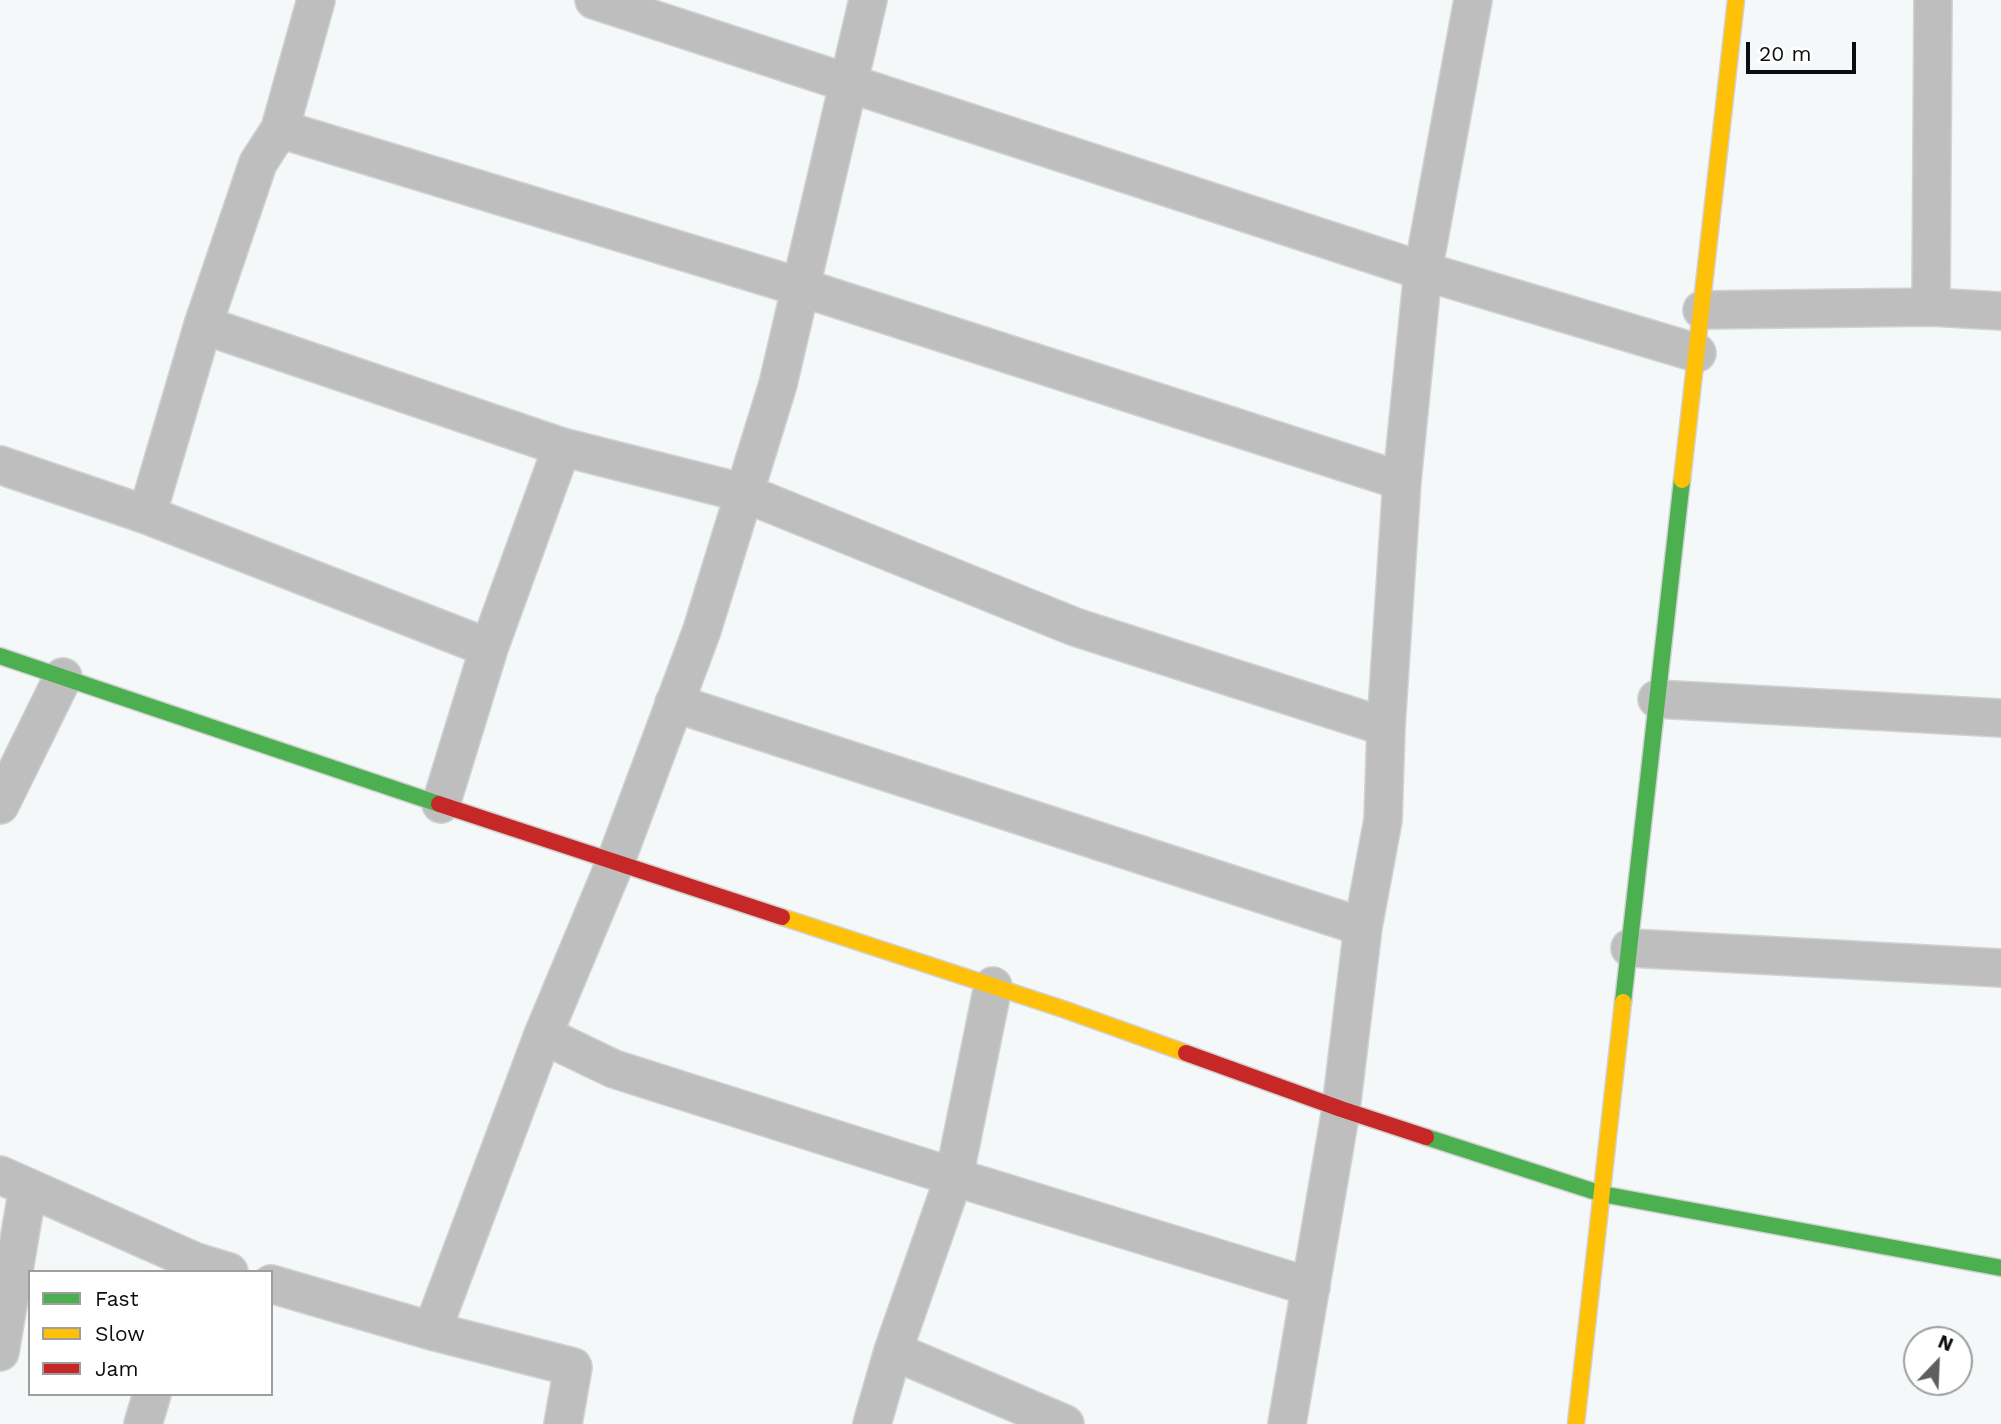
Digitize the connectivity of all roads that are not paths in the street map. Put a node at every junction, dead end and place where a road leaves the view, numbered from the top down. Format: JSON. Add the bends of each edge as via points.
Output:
{"nodes":[{"id":1,"x":316,"y":0,"type":"edge"},
{"id":2,"x":594,"y":0,"type":"edge"},
{"id":3,"x":868,"y":0,"type":"edge"},
{"id":4,"x":1473,"y":0,"type":"edge"},
{"id":5,"x":1737,"y":0,"type":"edge"},
{"id":6,"x":1933,"y":0,"type":"edge"},
{"id":7,"x":848,"y":82,"type":"junction"},
{"id":8,"x":280,"y":128,"type":"junction"},
{"id":9,"x":1423,"y":271,"type":"junction"},
{"id":10,"x":800,"y":287,"type":"junction"},
{"id":11,"x":1931,"y":307,"type":"junction"},
{"id":12,"x":1702,"y":310,"type":"junction"},
{"id":13,"x":2001,"y":311,"type":"edge"},
{"id":14,"x":203,"y":325,"type":"junction"},
{"id":15,"x":1696,"y":353,"type":"junction"},
{"id":16,"x":562,"y":447,"type":"junction"},
{"id":17,"x":0,"y":465,"type":"edge"},
{"id":18,"x":1402,"y":481,"type":"junction"},
{"id":19,"x":744,"y":493,"type":"junction"},
{"id":20,"x":146,"y":515,"type":"junction"},
{"id":21,"x":489,"y":648,"type":"junction"},
{"id":22,"x":0,"y":656,"type":"edge"},
{"id":23,"x":63,"y":677,"type":"junction"},
{"id":24,"x":1657,"y":699,"type":"junction"},
{"id":25,"x":674,"y":703,"type":"junction"},
{"id":26,"x":2001,"y":718,"type":"edge"},
{"id":27,"x":1387,"y":727,"type":"junction"},
{"id":28,"x":441,"y":804,"type":"junction"},
{"id":29,"x":0,"y":805,"type":"edge"},
{"id":30,"x":615,"y":863,"type":"junction"},
{"id":31,"x":1363,"y":927,"type":"junction"},
{"id":32,"x":1630,"y":948,"type":"junction"},
{"id":33,"x":2001,"y":968,"type":"edge"},
{"id":34,"x":993,"y":986,"type":"junction"},
{"id":35,"x":543,"y":1035,"type":"junction"},
{"id":36,"x":1342,"y":1109,"type":"junction"},
{"id":37,"x":954,"y":1177,"type":"junction"},
{"id":38,"x":14,"y":1182,"type":"edge"},
{"id":39,"x":1602,"y":1195,"type":"junction"},
{"id":40,"x":2001,"y":1268,"type":"edge"},
{"id":41,"x":206,"y":1269,"type":"edge"},
{"id":42,"x":273,"y":1285,"type":"edge"},
{"id":43,"x":1311,"y":1287,"type":"junction"},
{"id":44,"x":432,"y":1331,"type":"junction"},
{"id":45,"x":892,"y":1351,"type":"junction"},
{"id":46,"x":0,"y":1352,"type":"edge"},
{"id":47,"x":151,"y":1396,"type":"edge"},
{"id":48,"x":143,"y":1424,"type":"edge"},
{"id":49,"x":563,"y":1424,"type":"edge"},
{"id":50,"x":872,"y":1424,"type":"edge"},
{"id":51,"x":1065,"y":1424,"type":"edge"},
{"id":52,"x":1287,"y":1424,"type":"edge"},
{"id":53,"x":1576,"y":1424,"type":"edge"}],
"edges":[{"from":1,"to":8,"type":"street"},
{"from":2,"to":7,"type":"street"},
{"from":3,"to":7,"type":"street"},
{"from":4,"to":9,"type":"street"},
{"from":5,"to":12,"type":"street"},
{"from":6,"to":11,"type":"street"},
{"from":7,"to":9,"type":"street"},
{"from":7,"to":10,"type":"street"},
{"from":8,"to":10,"type":"street"},
{"from":8,"to":14,"type":"street","via":[[258,163]]},
{"from":9,"to":15,"type":"street"},
{"from":9,"to":18,"type":"street"},
{"from":10,"to":18,"type":"street"},
{"from":10,"to":19,"type":"street","via":[[778,384]]},
{"from":11,"to":12,"type":"street"},
{"from":11,"to":13,"type":"street"},
{"from":12,"to":15,"type":"street"},
{"from":14,"to":16,"type":"street"},
{"from":14,"to":20,"type":"street"},
{"from":15,"to":24,"type":"street"},
{"from":16,"to":19,"type":"street"},
{"from":16,"to":21,"type":"street"},
{"from":17,"to":20,"type":"street"},
{"from":18,"to":27,"type":"street"},
{"from":19,"to":25,"type":"street"},
{"from":19,"to":27,"type":"street","via":[[1075,627]]},
{"from":20,"to":21,"type":"street"},
{"from":21,"to":28,"type":"street"},
{"from":22,"to":23,"type":"street"},
{"from":23,"to":28,"type":"street"},
{"from":23,"to":29,"type":"street"},
{"from":24,"to":26,"type":"street"},
{"from":24,"to":32,"type":"street"},
{"from":25,"to":30,"type":"street"},
{"from":25,"to":31,"type":"street"},
{"from":27,"to":31,"type":"street","via":[[1383,820]]},
{"from":28,"to":30,"type":"street"},
{"from":30,"to":34,"type":"street"},
{"from":30,"to":35,"type":"street"},
{"from":31,"to":36,"type":"street"},
{"from":32,"to":33,"type":"street"},
{"from":32,"to":39,"type":"street"},
{"from":34,"to":36,"type":"street"},
{"from":34,"to":37,"type":"street"},
{"from":35,"to":37,"type":"street","via":[[614,1069]]},
{"from":35,"to":44,"type":"street"},
{"from":36,"to":39,"type":"street"},
{"from":36,"to":43,"type":"street"},
{"from":37,"to":43,"type":"street"},
{"from":37,"to":45,"type":"street"},
{"from":38,"to":41,"type":"street"},
{"from":38,"to":46,"type":"street"},
{"from":39,"to":40,"type":"street"},
{"from":39,"to":53,"type":"street"},
{"from":42,"to":44,"type":"street"},
{"from":43,"to":52,"type":"street"},
{"from":44,"to":49,"type":"street","via":[[573,1367]]},
{"from":45,"to":50,"type":"street"},
{"from":45,"to":51,"type":"street"},
{"from":47,"to":48,"type":"street"}]}
